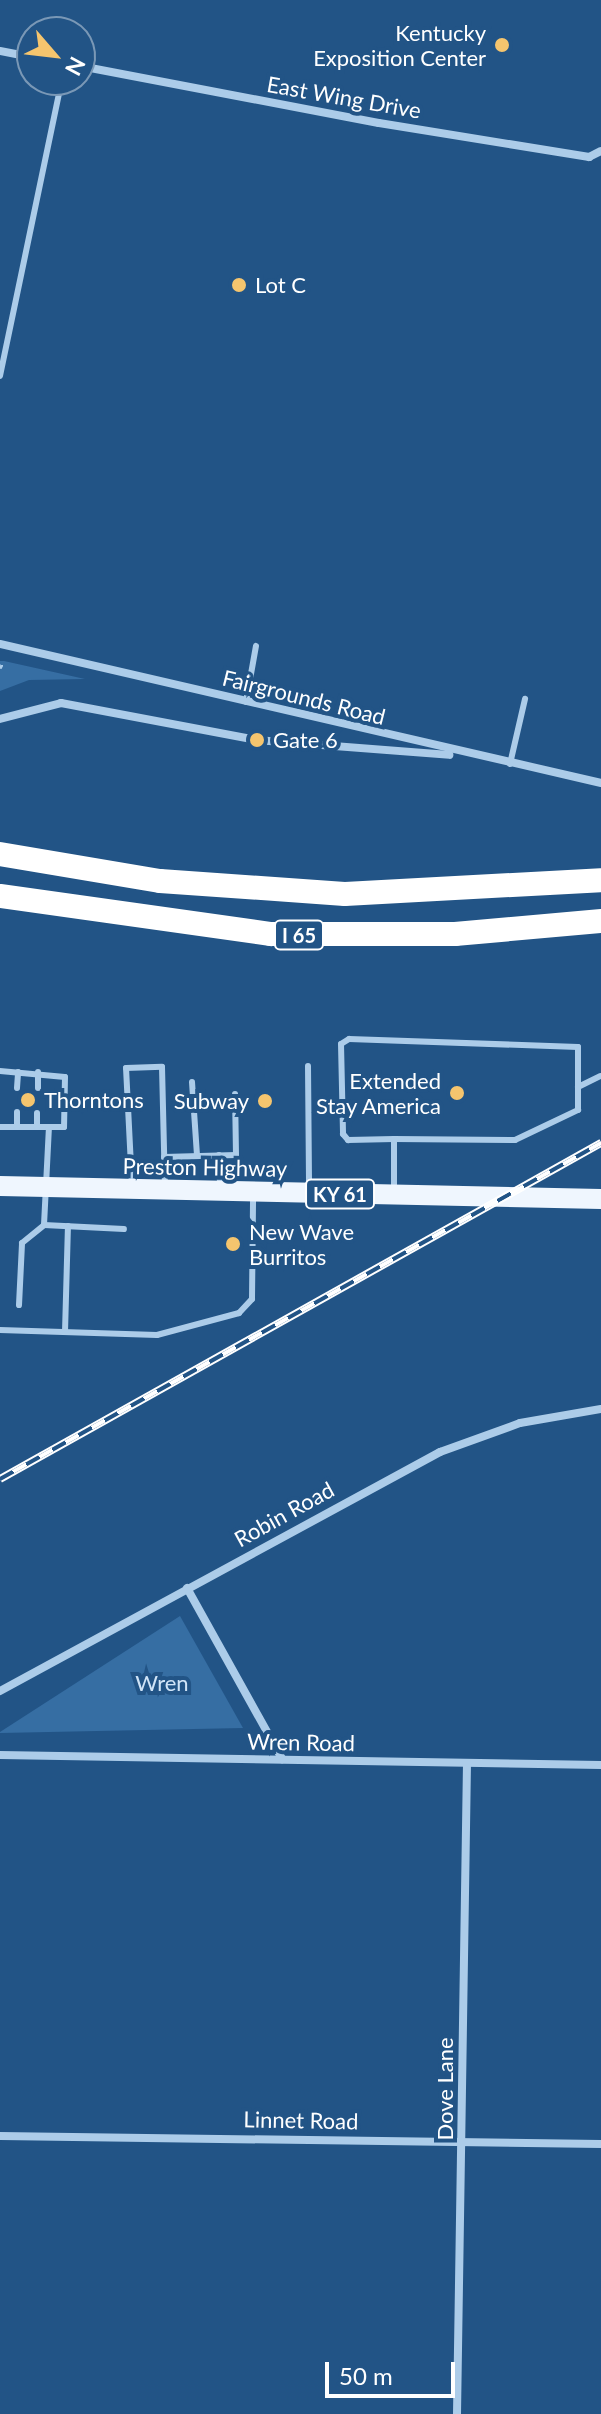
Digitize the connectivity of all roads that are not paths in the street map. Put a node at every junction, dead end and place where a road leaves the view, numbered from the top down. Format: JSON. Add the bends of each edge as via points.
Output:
{"nodes":[{"id":1,"x":96,"y":69,"type":"edge"},
{"id":2,"x":59,"y":96,"type":"edge"},
{"id":3,"x":601,"y":151,"type":"edge"},
{"id":4,"x":0,"y":376,"type":"edge"},
{"id":5,"x":0,"y":644,"type":"edge"},
{"id":6,"x":256,"y":646,"type":"dead end"},
{"id":7,"x":525,"y":699,"type":"dead end"},
{"id":8,"x":246,"y":702,"type":"junction"},
{"id":9,"x":0,"y":719,"type":"edge"},
{"id":10,"x":475,"y":757,"type":"junction"},
{"id":11,"x":510,"y":764,"type":"junction"},
{"id":12,"x":601,"y":783,"type":"edge"},
{"id":13,"x":0,"y":854,"type":"edge"},
{"id":14,"x":601,"y":880,"type":"edge"},
{"id":15,"x":0,"y":896,"type":"edge"},
{"id":16,"x":601,"y":921,"type":"edge"},
{"id":17,"x":308,"y":1066,"type":"dead end"},
{"id":18,"x":0,"y":1071,"type":"edge"},
{"id":19,"x":18,"y":1072,"type":"junction"},
{"id":20,"x":38,"y":1072,"type":"junction"},
{"id":21,"x":601,"y":1076,"type":"edge"},
{"id":22,"x":192,"y":1082,"type":"dead end"},
{"id":23,"x":578,"y":1087,"type":"junction"},
{"id":24,"x":17,"y":1088,"type":"dead end"},
{"id":25,"x":38,"y":1088,"type":"dead end"},
{"id":26,"x":235,"y":1094,"type":"dead end"},
{"id":27,"x":17,"y":1112,"type":"dead end"},
{"id":28,"x":37,"y":1113,"type":"dead end"},
{"id":29,"x":0,"y":1127,"type":"edge"},
{"id":30,"x":17,"y":1127,"type":"junction"},
{"id":31,"x":37,"y":1127,"type":"junction"},
{"id":32,"x":49,"y":1127,"type":"junction"},
{"id":33,"x":394,"y":1139,"type":"junction"},
{"id":34,"x":219,"y":1155,"type":"junction"},
{"id":35,"x":197,"y":1156,"type":"junction"},
{"id":36,"x":164,"y":1157,"type":"junction"},
{"id":37,"x":0,"y":1186,"type":"edge"},
{"id":38,"x":44,"y":1187,"type":"junction"},
{"id":39,"x":132,"y":1189,"type":"junction"},
{"id":40,"x":165,"y":1190,"type":"junction"},
{"id":41,"x":220,"y":1192,"type":"junction"},
{"id":42,"x":253,"y":1193,"type":"junction"},
{"id":43,"x":309,"y":1194,"type":"junction"},
{"id":44,"x":394,"y":1195,"type":"junction"},
{"id":45,"x":601,"y":1199,"type":"edge"},
{"id":46,"x":44,"y":1225,"type":"junction"},
{"id":47,"x":68,"y":1226,"type":"junction"},
{"id":48,"x":124,"y":1229,"type":"dead end"},
{"id":49,"x":19,"y":1305,"type":"dead end"},
{"id":50,"x":0,"y":1330,"type":"edge"},
{"id":51,"x":65,"y":1332,"type":"junction"},
{"id":52,"x":601,"y":1409,"type":"edge"},
{"id":53,"x":187,"y":1588,"type":"junction"},
{"id":54,"x":0,"y":1691,"type":"edge"},
{"id":55,"x":0,"y":1755,"type":"edge"},
{"id":56,"x":282,"y":1759,"type":"junction"},
{"id":57,"x":467,"y":1763,"type":"junction"},
{"id":58,"x":601,"y":1765,"type":"edge"},
{"id":59,"x":0,"y":2136,"type":"edge"},
{"id":60,"x":463,"y":2141,"type":"junction"},
{"id":61,"x":601,"y":2144,"type":"edge"},
{"id":62,"x":457,"y":2414,"type":"edge"}],
"edges":[{"from":1,"to":3,"type":"street","name":"East Wing Drive","via":[[439,133],[589,157]]},
{"from":2,"to":4,"type":"lane"},
{"from":5,"to":8,"type":"street","name":"Fairgrounds Road"},
{"from":6,"to":8,"type":"lane"},
{"from":7,"to":11,"type":"lane"},
{"from":8,"to":10,"type":"street","name":"Fairgrounds Road"},
{"from":9,"to":10,"type":"street","via":[[61,703],[256,740]]},
{"from":10,"to":11,"type":"street","name":"Fairgrounds Road"},
{"from":11,"to":12,"type":"street","name":"Fairgrounds Road"},
{"from":13,"to":14,"type":"highway","number":"I 65","via":[[160,881],[330,893]]},
{"from":15,"to":16,"type":"highway","number":"I 65","via":[[271,934],[455,934]]},
{"from":17,"to":43,"type":"lane"},
{"from":18,"to":19,"type":"lane"},
{"from":19,"to":20,"type":"lane"},
{"from":19,"to":24,"type":"lane"},
{"from":20,"to":25,"type":"lane"},
{"from":20,"to":32,"type":"lane","via":[[65,1077],[64,1127]]},
{"from":21,"to":23,"type":"lane"},
{"from":22,"to":35,"type":"lane"},
{"from":23,"to":33,"type":"lane","via":[[578,1110],[536,1136]]},
{"from":23,"to":33,"type":"lane","via":[[578,1047],[565,1041],[349,1039],[341,1044],[343,1134],[348,1140]]},
{"from":26,"to":34,"type":"lane","via":[[236,1155]]},
{"from":27,"to":30,"type":"lane"},
{"from":28,"to":31,"type":"lane"},
{"from":29,"to":30,"type":"lane"},
{"from":30,"to":31,"type":"lane"},
{"from":31,"to":32,"type":"lane"},
{"from":32,"to":38,"type":"lane"},
{"from":33,"to":44,"type":"lane"},
{"from":34,"to":35,"type":"lane"},
{"from":34,"to":41,"type":"lane"},
{"from":35,"to":36,"type":"lane"},
{"from":36,"to":39,"type":"lane","via":[[162,1067],[126,1068]]},
{"from":36,"to":40,"type":"lane"},
{"from":37,"to":38,"type":"main road","name":"Preston Highway","number":"KY 61"},
{"from":38,"to":39,"type":"main road","name":"Preston Highway","number":"KY 61"},
{"from":38,"to":46,"type":"lane"},
{"from":39,"to":40,"type":"main road","name":"Preston Highway","number":"KY 61"},
{"from":40,"to":41,"type":"main road","name":"Preston Highway","number":"KY 61"},
{"from":41,"to":42,"type":"main road","name":"Preston Highway","number":"KY 61"},
{"from":42,"to":43,"type":"main road","name":"Preston Highway","number":"KY 61"},
{"from":42,"to":51,"type":"lane","via":[[252,1299],[239,1313],[157,1335]]},
{"from":43,"to":44,"type":"main road","name":"Preston Highway","number":"KY 61"},
{"from":44,"to":45,"type":"main road","name":"Preston Highway","number":"KY 61"},
{"from":46,"to":47,"type":"lane"},
{"from":46,"to":49,"type":"lane","via":[[22,1243]]},
{"from":47,"to":48,"type":"lane"},
{"from":47,"to":51,"type":"lane"},
{"from":50,"to":51,"type":"lane"},
{"from":52,"to":53,"type":"street","name":"Robin Road","via":[[468,1440]]},
{"from":53,"to":54,"type":"street","name":"Robin Road"},
{"from":53,"to":56,"type":"street"},
{"from":55,"to":56,"type":"street","name":"Wren Road"},
{"from":56,"to":57,"type":"street","name":"Wren Road"},
{"from":57,"to":58,"type":"street","name":"Wren Road"},
{"from":57,"to":60,"type":"street","name":"Dove Lane"},
{"from":59,"to":60,"type":"street","name":"Linnet Road"},
{"from":60,"to":61,"type":"street","name":"Linnet Road"},
{"from":60,"to":62,"type":"street","name":"Dove Lane"}]}
